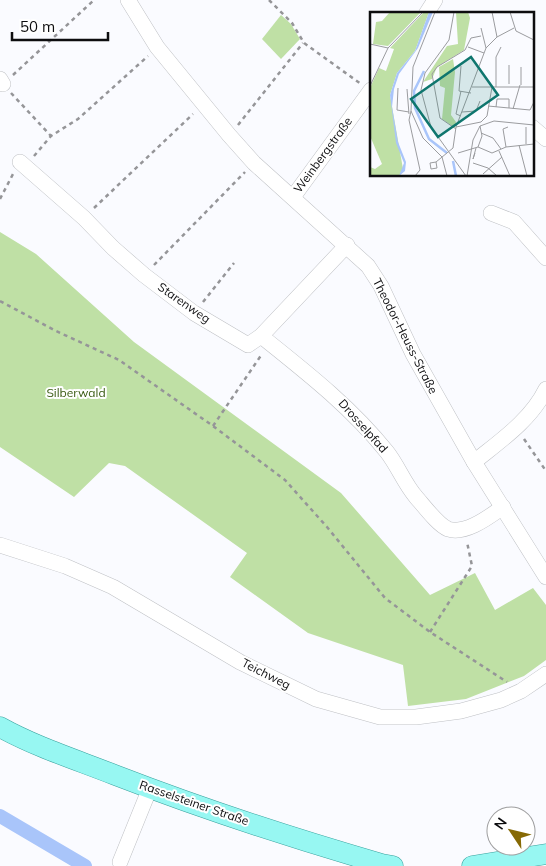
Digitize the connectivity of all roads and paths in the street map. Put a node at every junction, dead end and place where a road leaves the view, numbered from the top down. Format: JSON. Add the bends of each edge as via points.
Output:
{"nodes":[{"id":1,"x":94,"y":0,"type":"edge"},
{"id":2,"x":128,"y":0,"type":"edge"},
{"id":3,"x":269,"y":0,"type":"edge"},
{"id":4,"x":304,"y":43,"type":"junction"},
{"id":5,"x":157,"y":47,"type":"junction"},
{"id":6,"x":1,"y":82,"type":"edge"},
{"id":7,"x":370,"y":89,"type":"edge"},
{"id":8,"x":370,"y":91,"type":"edge"},
{"id":9,"x":204,"y":104,"type":"junction"},
{"id":10,"x":534,"y":130,"type":"edge"},
{"id":11,"x":229,"y":135,"type":"junction"},
{"id":12,"x":51,"y":136,"type":"junction"},
{"id":13,"x":546,"y":139,"type":"edge"},
{"id":14,"x":254,"y":163,"type":"junction"},
{"id":15,"x":23,"y":164,"type":"junction"},
{"id":16,"x":293,"y":197,"type":"junction"},
{"id":17,"x":0,"y":199,"type":"edge"},
{"id":18,"x":102,"y":200,"type":"dead end"},
{"id":19,"x":491,"y":214,"type":"dead end"},
{"id":20,"x":347,"y":245,"type":"junction"},
{"id":21,"x":164,"y":254,"type":"dead end"},
{"id":22,"x":546,"y":258,"type":"edge"},
{"id":23,"x":234,"y":263,"type":"dead end"},
{"id":24,"x":0,"y":301,"type":"edge"},
{"id":25,"x":202,"y":302,"type":"dead end"},
{"id":26,"x":266,"y":340,"type":"junction"},
{"id":27,"x":546,"y":389,"type":"edge"},
{"id":28,"x":213,"y":426,"type":"junction"},
{"id":29,"x":516,"y":427,"type":"junction"},
{"id":30,"x":474,"y":462,"type":"junction"},
{"id":31,"x":546,"y":471,"type":"edge"},
{"id":32,"x":503,"y":507,"type":"junction"},
{"id":33,"x":464,"y":529,"type":"junction"},
{"id":34,"x":0,"y":545,"type":"edge"},
{"id":35,"x":546,"y":578,"type":"edge"},
{"id":36,"x":430,"y":632,"type":"junction"},
{"id":37,"x":546,"y":674,"type":"edge"},
{"id":38,"x":521,"y":691,"type":"junction"},
{"id":39,"x":0,"y":726,"type":"edge"},
{"id":40,"x":150,"y":788,"type":"junction"},
{"id":41,"x":546,"y":854,"type":"edge"},
{"id":42,"x":120,"y":862,"type":"dead end"},
{"id":43,"x":393,"y":866,"type":"edge"},
{"id":44,"x":472,"y":866,"type":"edge"}],
"edges":[{"from":1,"to":6,"type":"path"},
{"from":2,"to":5,"type":"street","name":"Theodor-Heuss-Straße"},
{"from":3,"to":4,"type":"path","via":[[292,23]]},
{"from":4,"to":7,"type":"path"},
{"from":4,"to":11,"type":"path"},
{"from":5,"to":9,"type":"street","name":"Theodor-Heuss-Straße"},
{"from":5,"to":12,"type":"path","via":[[78,119]]},
{"from":6,"to":12,"type":"path"},
{"from":8,"to":16,"type":"street","name":"Weinbergstraße"},
{"from":9,"to":11,"type":"street","name":"Theodor-Heuss-Straße"},
{"from":9,"to":18,"type":"path"},
{"from":10,"to":13,"type":"street"},
{"from":11,"to":14,"type":"street","name":"Theodor-Heuss-Straße"},
{"from":12,"to":15,"type":"path"},
{"from":14,"to":16,"type":"street","name":"Theodor-Heuss-Straße"},
{"from":14,"to":21,"type":"path"},
{"from":15,"to":17,"type":"path"},
{"from":15,"to":26,"type":"street","name":"Starenweg","via":[[113,248],[194,313],[248,345]]},
{"from":16,"to":20,"type":"street","name":"Theodor-Heuss-Straße"},
{"from":19,"to":22,"type":"street","via":[[514,222]]},
{"from":20,"to":26,"type":"street"},
{"from":20,"to":30,"type":"street","name":"Theodor-Heuss-Straße","via":[[382,286],[413,354]]},
{"from":23,"to":25,"type":"path","name":"Starenweg"},
{"from":24,"to":28,"type":"path","via":[[119,360]]},
{"from":26,"to":28,"type":"path"},
{"from":26,"to":33,"type":"street","name":"Drosselpfad","via":[[341,402],[388,453],[408,487],[436,519],[448,529]]},
{"from":27,"to":29,"type":"street"},
{"from":28,"to":36,"type":"path","via":[[285,480],[385,598]]},
{"from":29,"to":30,"type":"street"},
{"from":29,"to":31,"type":"path"},
{"from":30,"to":32,"type":"street","name":"Theodor-Heuss-Straße"},
{"from":32,"to":33,"type":"street","via":[[479,524]]},
{"from":32,"to":35,"type":"street","name":"Theodor-Heuss-Straße"},
{"from":33,"to":36,"type":"path","via":[[472,566]]},
{"from":34,"to":38,"type":"street","name":"Teichweg","via":[[65,566],[113,587],[249,666],[316,699],[380,717],[416,717],[461,711]]},
{"from":36,"to":38,"type":"path"},
{"from":37,"to":38,"type":"street","name":"Teichweg"},
{"from":39,"to":40,"type":"main road","name":"Rasselsteiner Straße","via":[[53,751]]},
{"from":40,"to":42,"type":"street"},
{"from":40,"to":43,"type":"main road","name":"Rasselsteiner Straße","via":[[310,843]]},
{"from":41,"to":44,"type":"main road"}]}
